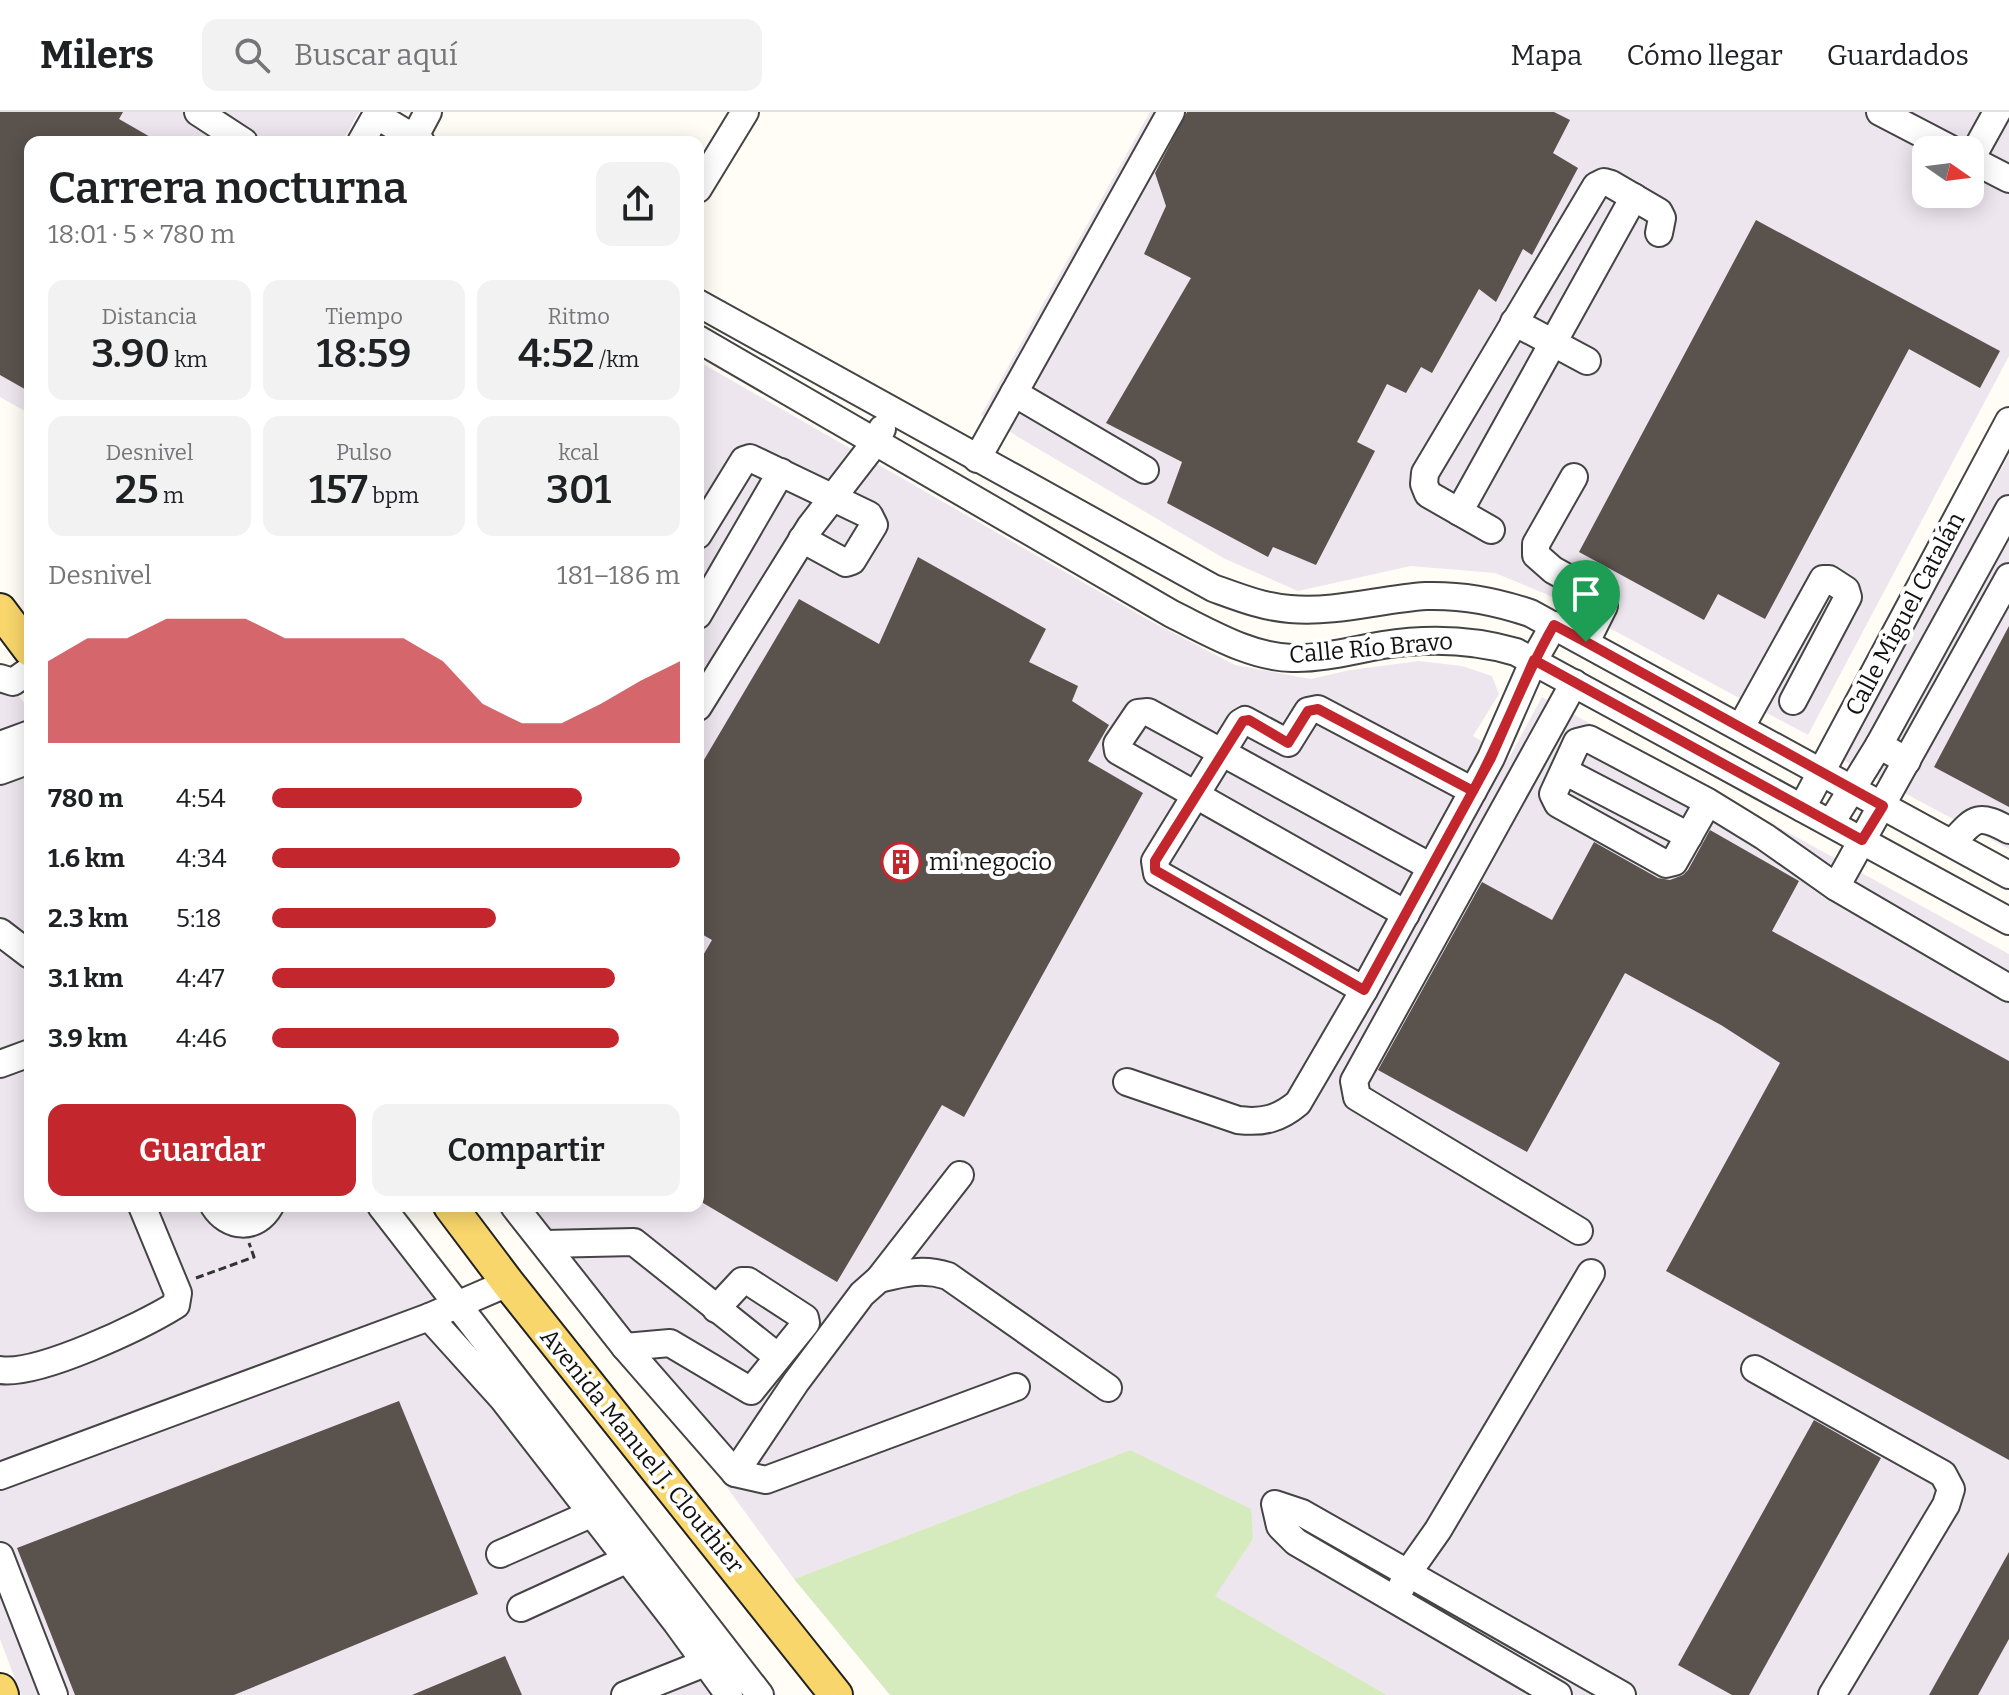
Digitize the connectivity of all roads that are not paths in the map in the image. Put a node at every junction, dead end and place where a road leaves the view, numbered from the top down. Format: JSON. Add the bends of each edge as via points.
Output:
{"nodes":[{"id":1,"x":198,"y":112,"type":"edge"},
{"id":2,"x":428,"y":112,"type":"edge"},
{"id":3,"x":745,"y":112,"type":"edge"},
{"id":4,"x":1171,"y":112,"type":"edge"},
{"id":5,"x":1880,"y":112,"type":"edge"},
{"id":6,"x":1997,"y":112,"type":"edge"},
{"id":7,"x":377,"y":113,"type":"edge"},
{"id":8,"x":235,"y":136,"type":"edge"},
{"id":9,"x":364,"y":136,"type":"edge"},
{"id":10,"x":408,"y":136,"type":"edge"},
{"id":11,"x":417,"y":136,"type":"edge"},
{"id":12,"x":1926,"y":136,"type":"edge"},
{"id":13,"x":1983,"y":136,"type":"edge"},
{"id":14,"x":1984,"y":164,"type":"edge"},
{"id":15,"x":2006,"y":171,"type":"edge"},
{"id":16,"x":704,"y":179,"type":"edge"},
{"id":17,"x":1634,"y":197,"type":"junction"},
{"id":18,"x":1659,"y":233,"type":"dead end"},
{"id":19,"x":704,"y":306,"type":"edge"},
{"id":20,"x":1514,"y":322,"type":"junction"},
{"id":21,"x":704,"y":342,"type":"edge"},
{"id":22,"x":1552,"y":343,"type":"junction"},
{"id":23,"x":790,"y":356,"type":"junction"},
{"id":24,"x":1587,"y":361,"type":"dead end"},
{"id":25,"x":774,"y":383,"type":"junction"},
{"id":26,"x":1014,"y":393,"type":"junction"},
{"id":27,"x":890,"y":411,"type":"junction"},
{"id":28,"x":2009,"y":421,"type":"edge"},
{"id":29,"x":874,"y":444,"type":"junction"},
{"id":30,"x":977,"y":459,"type":"junction"},
{"id":31,"x":1145,"y":470,"type":"dead end"},
{"id":32,"x":781,"y":472,"type":"junction"},
{"id":33,"x":1574,"y":477,"type":"dead end"},
{"id":34,"x":833,"y":496,"type":"junction"},
{"id":35,"x":2009,"y":509,"type":"edge"},
{"id":36,"x":1459,"y":512,"type":"junction"},
{"id":37,"x":704,"y":525,"type":"edge"},
{"id":38,"x":1491,"y":530,"type":"dead end"},
{"id":39,"x":802,"y":539,"type":"junction"},
{"id":40,"x":1982,"y":558,"type":"junction"},
{"id":41,"x":2009,"y":576,"type":"edge"},
{"id":42,"x":1456,"y":598,"type":"junction"},
{"id":43,"x":704,"y":605,"type":"edge"},
{"id":44,"x":0,"y":610,"type":"edge"},
{"id":45,"x":1554,"y":625,"type":"junction"},
{"id":46,"x":1445,"y":640,"type":"junction"},
{"id":47,"x":24,"y":642,"type":"edge"},
{"id":48,"x":1586,"y":642,"type":"junction"},
{"id":49,"x":1534,"y":660,"type":"junction"},
{"id":50,"x":24,"y":674,"type":"edge"},
{"id":51,"x":0,"y":678,"type":"edge"},
{"id":52,"x":1574,"y":683,"type":"junction"},
{"id":53,"x":704,"y":697,"type":"edge"},
{"id":54,"x":1793,"y":701,"type":"dead end"},
{"id":55,"x":1741,"y":727,"type":"junction"},
{"id":56,"x":24,"y":736,"type":"edge"},
{"id":57,"x":0,"y":745,"type":"edge"},
{"id":58,"x":1879,"y":745,"type":"junction"},
{"id":59,"x":1223,"y":752,"type":"junction"},
{"id":60,"x":1907,"y":761,"type":"junction"},
{"id":61,"x":24,"y":762,"type":"edge"},
{"id":62,"x":0,"y":771,"type":"edge"},
{"id":63,"x":1564,"y":771,"type":"junction"},
{"id":64,"x":1820,"y":771,"type":"junction"},
{"id":65,"x":1851,"y":788,"type":"junction"},
{"id":66,"x":1473,"y":791,"type":"junction"},
{"id":67,"x":1196,"y":796,"type":"junction"},
{"id":68,"x":1708,"y":802,"type":"junction"},
{"id":69,"x":1883,"y":806,"type":"junction"},
{"id":70,"x":1802,"y":808,"type":"junction"},
{"id":71,"x":1831,"y":823,"type":"junction"},
{"id":72,"x":2009,"y":830,"type":"edge"},
{"id":73,"x":1689,"y":836,"type":"junction"},
{"id":74,"x":1862,"y":840,"type":"junction"},
{"id":75,"x":1952,"y":843,"type":"junction"},
{"id":76,"x":1431,"y":867,"type":"junction"},
{"id":77,"x":2009,"y":875,"type":"edge"},
{"id":78,"x":1836,"y":887,"type":"junction"},
{"id":79,"x":1406,"y":914,"type":"junction"},
{"id":80,"x":2009,"y":921,"type":"edge"},
{"id":81,"x":0,"y":932,"type":"edge"},
{"id":82,"x":24,"y":950,"type":"edge"},
{"id":83,"x":2009,"y":988,"type":"edge"},
{"id":84,"x":1364,"y":990,"type":"junction"},
{"id":85,"x":24,"y":1055,"type":"edge"},
{"id":86,"x":0,"y":1064,"type":"edge"},
{"id":87,"x":1127,"y":1082,"type":"dead end"},
{"id":88,"x":960,"y":1175,"type":"dead end"},
{"id":89,"x":144,"y":1212,"type":"edge"},
{"id":90,"x":219,"y":1212,"type":"edge"},
{"id":91,"x":265,"y":1212,"type":"edge"},
{"id":92,"x":386,"y":1212,"type":"edge"},
{"id":93,"x":455,"y":1212,"type":"edge"},
{"id":94,"x":519,"y":1212,"type":"edge"},
{"id":95,"x":1579,"y":1231,"type":"dead end"},
{"id":96,"x":545,"y":1244,"type":"junction"},
{"id":97,"x":1591,"y":1273,"type":"dead end"},
{"id":98,"x":879,"y":1279,"type":"junction"},
{"id":99,"x":508,"y":1283,"type":"junction"},
{"id":100,"x":459,"y":1305,"type":"junction"},
{"id":101,"x":716,"y":1309,"type":"junction"},
{"id":102,"x":429,"y":1317,"type":"junction"},
{"id":103,"x":625,"y":1347,"type":"junction"},
{"id":104,"x":778,"y":1357,"type":"junction"},
{"id":105,"x":1755,"y":1369,"type":"dead end"},
{"id":106,"x":0,"y":1370,"type":"edge"},
{"id":107,"x":1016,"y":1387,"type":"dead end"},
{"id":108,"x":1108,"y":1388,"type":"dead end"},
{"id":109,"x":735,"y":1473,"type":"junction"},
{"id":110,"x":0,"y":1476,"type":"edge"},
{"id":111,"x":593,"y":1513,"type":"junction"},
{"id":112,"x":500,"y":1554,"type":"dead end"},
{"id":113,"x":0,"y":1556,"type":"edge"},
{"id":114,"x":626,"y":1560,"type":"junction"},
{"id":115,"x":1407,"y":1574,"type":"junction"},
{"id":116,"x":1395,"y":1601,"type":"junction"},
{"id":117,"x":521,"y":1608,"type":"dead end"},
{"id":118,"x":705,"y":1663,"type":"junction"},
{"id":119,"x":54,"y":1695,"type":"edge"},
{"id":120,"x":625,"y":1695,"type":"edge"},
{"id":121,"x":729,"y":1695,"type":"edge"},
{"id":122,"x":760,"y":1695,"type":"edge"},
{"id":123,"x":836,"y":1695,"type":"edge"},
{"id":124,"x":1558,"y":1695,"type":"edge"},
{"id":125,"x":1622,"y":1695,"type":"edge"},
{"id":126,"x":1832,"y":1695,"type":"edge"}],
"edges":[{"from":1,"to":8,"type":"street"},
{"from":2,"to":11,"type":"street"},
{"from":3,"to":16,"type":"street"},
{"from":4,"to":26,"type":"street"},
{"from":5,"to":12,"type":"street"},
{"from":6,"to":13,"type":"street"},
{"from":7,"to":9,"type":"street"},
{"from":7,"to":10,"type":"street"},
{"from":14,"to":15,"type":"street"},
{"from":17,"to":18,"type":"street","via":[[1659,212]]},
{"from":17,"to":20,"type":"street","via":[[1608,183],[1596,186]]},
{"from":17,"to":22,"type":"street"},
{"from":19,"to":23,"type":"street","name":"Calle Río Bravo"},
{"from":20,"to":22,"type":"street"},
{"from":20,"to":36,"type":"street","via":[[1425,473],[1428,494]]},
{"from":21,"to":25,"type":"street","name":"Calle Río Bravo"},
{"from":22,"to":24,"type":"street"},
{"from":22,"to":36,"type":"street"},
{"from":23,"to":25,"type":"street"},
{"from":23,"to":27,"type":"street","name":"Calle Río Bravo"},
{"from":25,"to":29,"type":"street","name":"Calle Río Bravo"},
{"from":26,"to":30,"type":"street"},
{"from":26,"to":31,"type":"street"},
{"from":27,"to":29,"type":"street"},
{"from":27,"to":30,"type":"street","name":"Calle Río Bravo"},
{"from":28,"to":64,"type":"street","name":"Calle Miguel Catalán"},
{"from":29,"to":34,"type":"street"},
{"from":29,"to":46,"type":"street","name":"Calle Río Bravo","via":[[1172,614],[1259,652],[1292,658]]},
{"from":30,"to":42,"type":"street","name":"Calle Río Bravo","via":[[1213,588],[1260,605],[1333,610],[1426,596]]},
{"from":32,"to":34,"type":"street"},
{"from":32,"to":37,"type":"street","via":[[754,458],[744,460]]},
{"from":32,"to":43,"type":"street"},
{"from":33,"to":48,"type":"street","via":[[1536,544],[1536,555],[1602,597],[1604,606]]},
{"from":34,"to":39,"type":"street"},
{"from":34,"to":39,"type":"street","via":[[869,515],[874,525],[852,561],[846,563]]},
{"from":35,"to":40,"type":"street"},
{"from":36,"to":38,"type":"street"},
{"from":39,"to":53,"type":"street"},
{"from":40,"to":41,"type":"street"},
{"from":40,"to":58,"type":"street"},
{"from":41,"to":60,"type":"street"},
{"from":42,"to":45,"type":"street","name":"Calle Río Bravo","via":[[1511,607]]},
{"from":42,"to":46,"type":"street"},
{"from":44,"to":47,"type":"main road"},
{"from":45,"to":48,"type":"street","name":"Calle Río Bravo"},
{"from":45,"to":49,"type":"street"},
{"from":46,"to":49,"type":"street","name":"Calle Río Bravo","via":[[1492,645]]},
{"from":48,"to":55,"type":"street","name":"Calle Río Bravo"},
{"from":49,"to":52,"type":"street","name":"Calle Río Bravo"},
{"from":49,"to":66,"type":"street"},
{"from":50,"to":51,"type":"street","via":[[13,682]]},
{"from":52,"to":70,"type":"street","name":"Calle Río Bravo"},
{"from":52,"to":95,"type":"street","via":[[1354,1081],[1357,1097]]},
{"from":54,"to":55,"type":"street","via":[[1848,597],[1829,579],[1823,579]]},
{"from":55,"to":64,"type":"street","name":"Calle Río Bravo"},
{"from":56,"to":57,"type":"street"},
{"from":58,"to":60,"type":"street"},
{"from":58,"to":65,"type":"street"},
{"from":59,"to":66,"type":"street","via":[[1243,721],[1288,743],[1308,711],[1318,709]]},
{"from":59,"to":67,"type":"street"},
{"from":59,"to":67,"type":"street","via":[[1144,711],[1117,744],[1118,751]]},
{"from":59,"to":76,"type":"street"},
{"from":60,"to":69,"type":"street"},
{"from":61,"to":62,"type":"street"},
{"from":63,"to":68,"type":"street","via":[[1577,742],[1589,739]]},
{"from":63,"to":73,"type":"street"},
{"from":63,"to":73,"type":"street","via":[[1553,794],[1556,803],[1663,864],[1674,862]]},
{"from":64,"to":65,"type":"street","name":"Calle Río Bravo"},
{"from":64,"to":70,"type":"street","name":"Calle Miguel Catalán"},
{"from":65,"to":69,"type":"street","name":"Calle Río Bravo"},
{"from":65,"to":71,"type":"street"},
{"from":66,"to":76,"type":"street"},
{"from":67,"to":79,"type":"street"},
{"from":67,"to":84,"type":"street","via":[[1155,861],[1157,873]]},
{"from":68,"to":73,"type":"street"},
{"from":68,"to":78,"type":"street"},
{"from":69,"to":74,"type":"street"},
{"from":69,"to":75,"type":"street","name":"Calle Río Bravo"},
{"from":70,"to":71,"type":"street","name":"Calle Río Bravo"},
{"from":71,"to":74,"type":"street","name":"Calle Río Bravo"},
{"from":72,"to":75,"type":"street","via":[[1978,819]]},
{"from":74,"to":78,"type":"street"},
{"from":74,"to":80,"type":"street","name":"Calle Río Bravo"},
{"from":75,"to":77,"type":"street","name":"Calle Río Bravo"},
{"from":76,"to":79,"type":"street"},
{"from":78,"to":83,"type":"street"},
{"from":79,"to":84,"type":"street"},
{"from":81,"to":82,"type":"street"},
{"from":84,"to":87,"type":"street","via":[[1298,1103],[1274,1119],[1238,1120]]},
{"from":85,"to":86,"type":"street"},
{"from":88,"to":98,"type":"street"},
{"from":89,"to":106,"type":"street","via":[[178,1297],[176,1305],[150,1321],[24,1370]]},
{"from":90,"to":91,"type":"street","via":[[242,1225]]},
{"from":92,"to":100,"type":"street"},
{"from":93,"to":99,"type":"main road","name":"Avenida Manuel J. Clouthier"},
{"from":94,"to":96,"type":"street"},
{"from":96,"to":101,"type":"street","via":[[634,1242]]},
{"from":96,"to":103,"type":"street"},
{"from":97,"to":115,"type":"street"},
{"from":98,"to":108,"type":"street","via":[[915,1270],[948,1276]]},
{"from":98,"to":109,"type":"street","via":[[805,1369]]},
{"from":99,"to":100,"type":"street"},
{"from":99,"to":123,"type":"main road","name":"Avenida Manuel J. Clouthier"},
{"from":100,"to":102,"type":"street"},
{"from":100,"to":122,"type":"street"},
{"from":101,"to":104,"type":"street"},
{"from":101,"to":104,"type":"street","via":[[748,1281],[805,1318]]},
{"from":102,"to":110,"type":"street"},
{"from":102,"to":111,"type":"street","via":[[503,1399]]},
{"from":103,"to":104,"type":"street","via":[[670,1343],[751,1391]]},
{"from":103,"to":109,"type":"street"},
{"from":105,"to":126,"type":"street","via":[[1943,1474],[1951,1489]]},
{"from":107,"to":109,"type":"street","via":[[766,1480]]},
{"from":111,"to":112,"type":"street"},
{"from":111,"to":114,"type":"street"},
{"from":113,"to":119,"type":"street"},
{"from":114,"to":117,"type":"street"},
{"from":114,"to":118,"type":"street"},
{"from":115,"to":116,"type":"street"},
{"from":115,"to":116,"type":"street","via":[[1302,1513],[1275,1504],[1280,1526],[1296,1542]]},
{"from":115,"to":125,"type":"street"},
{"from":116,"to":124,"type":"street"},
{"from":118,"to":120,"type":"street"},
{"from":118,"to":121,"type":"street"}]}
